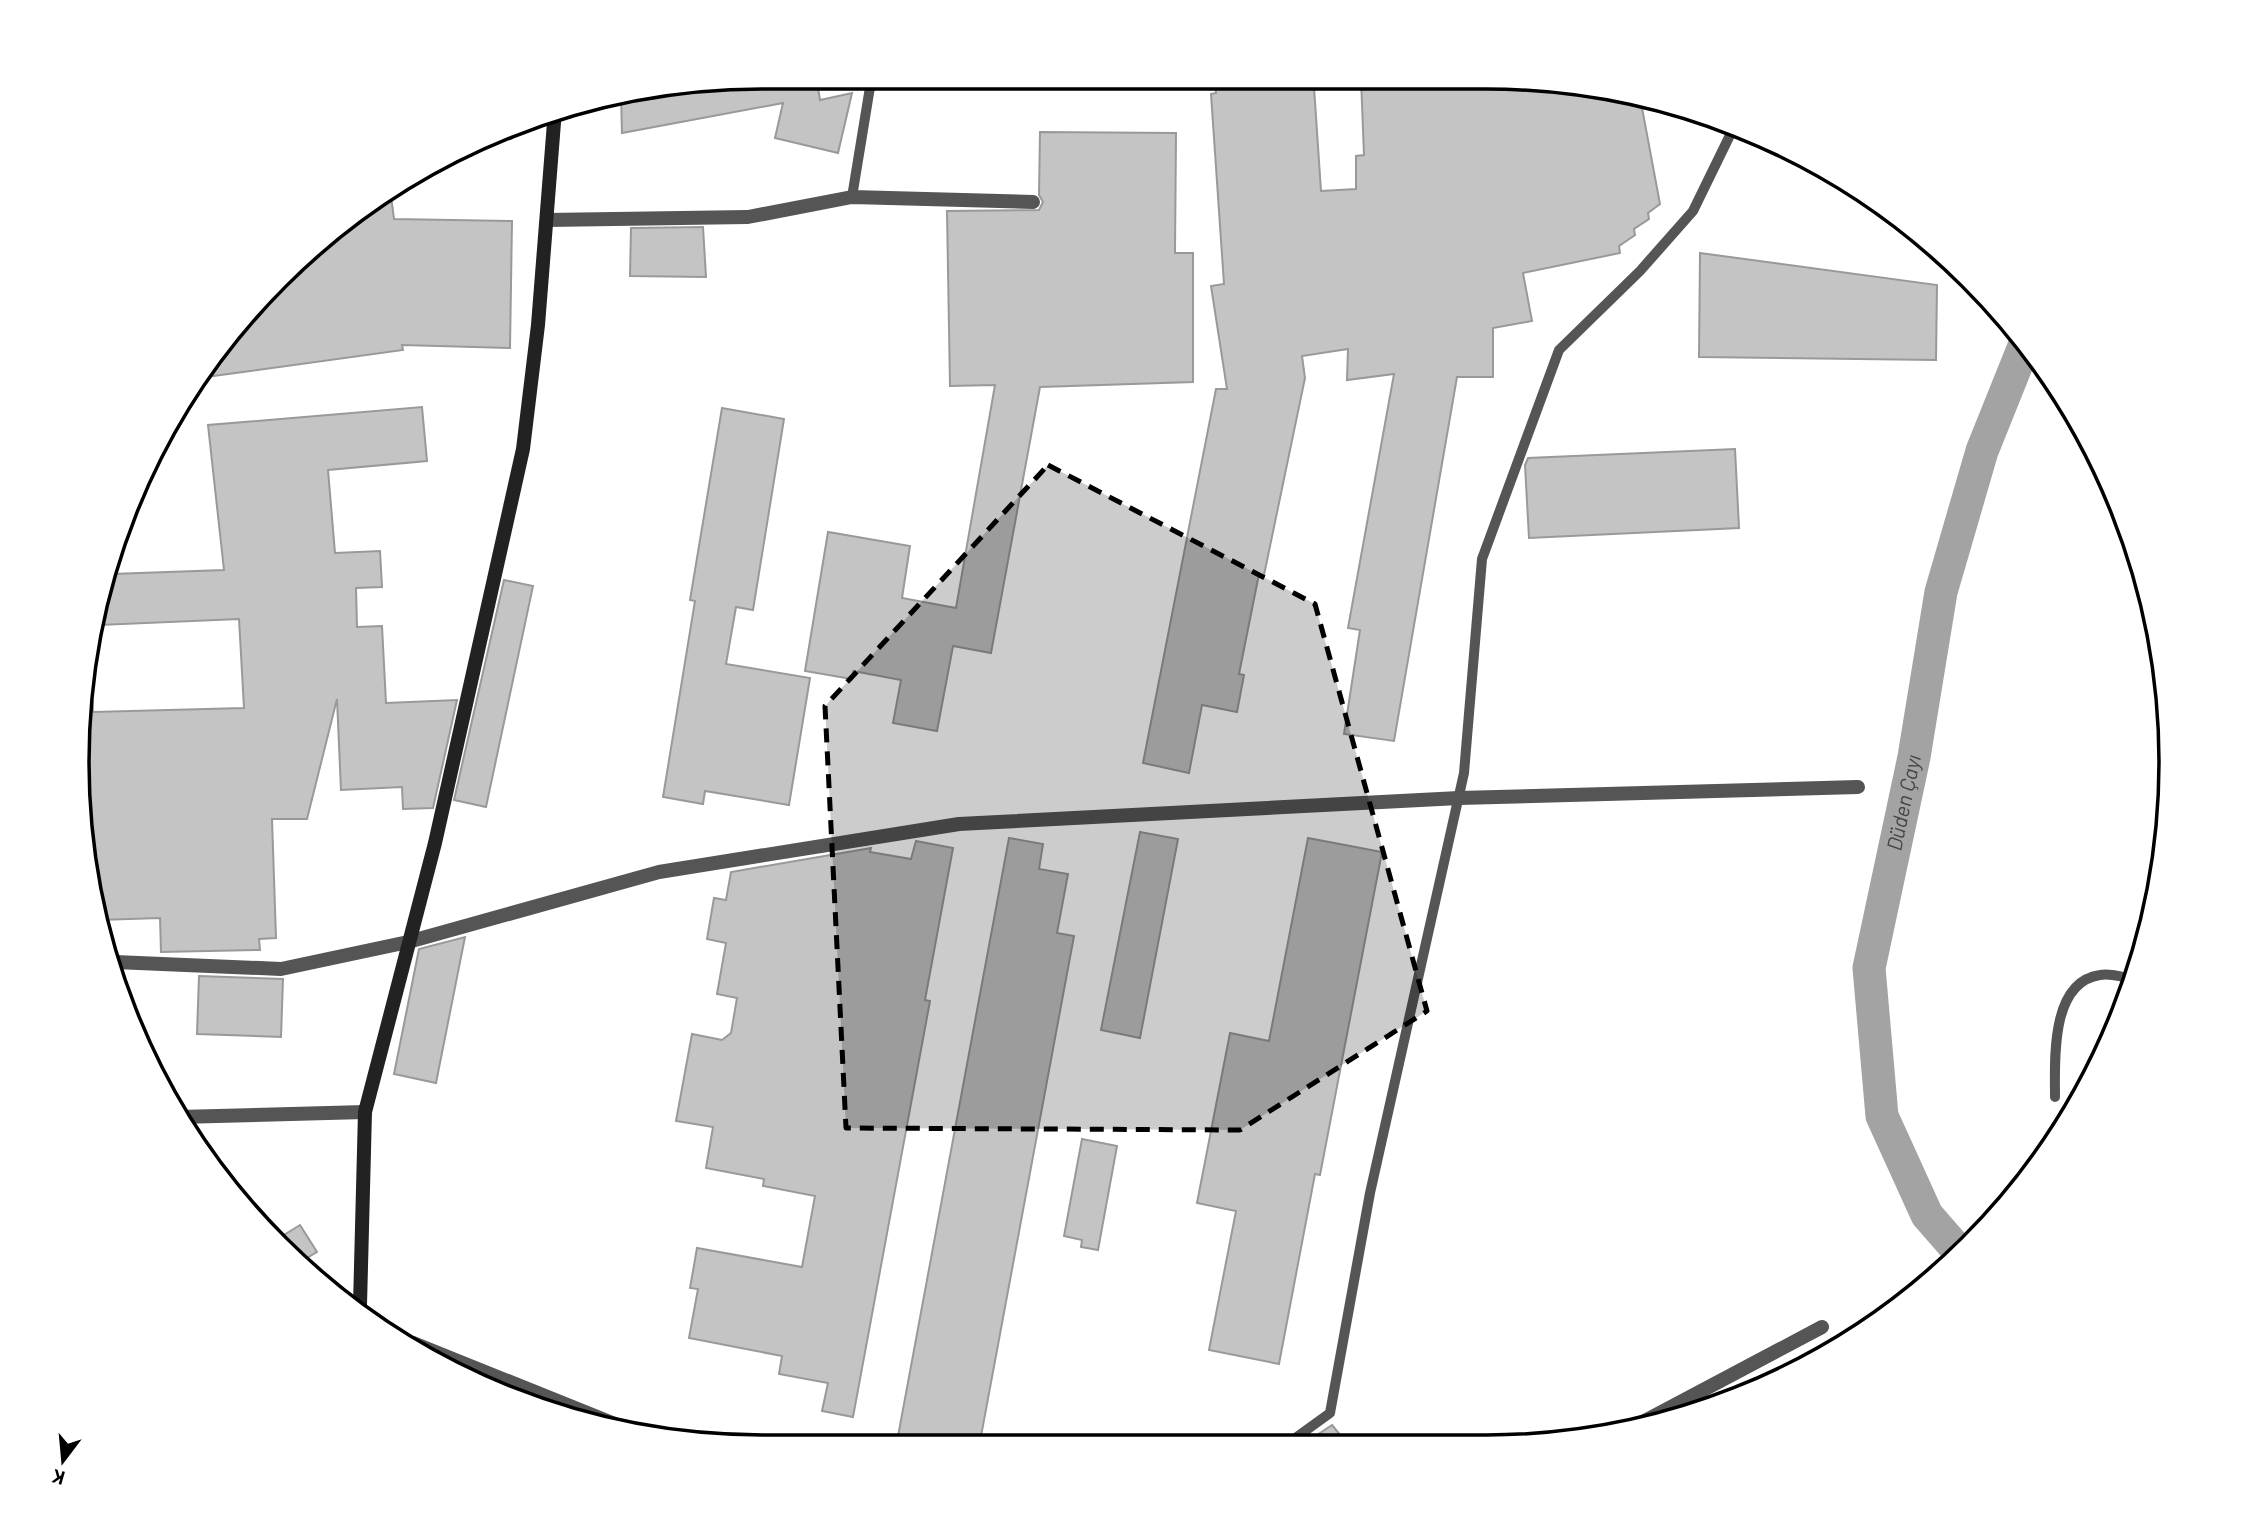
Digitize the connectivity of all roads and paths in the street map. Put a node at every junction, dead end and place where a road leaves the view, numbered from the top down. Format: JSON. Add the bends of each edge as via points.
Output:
{"nodes":[{"id":1,"x":870,"y":89,"type":"edge"},
{"id":2,"x":554,"y":122,"type":"edge"},
{"id":3,"x":1730,"y":135,"type":"edge"},
{"id":4,"x":852,"y":197,"type":"junction"},
{"id":5,"x":1033,"y":202,"type":"dead end"},
{"id":6,"x":547,"y":220,"type":"junction"},
{"id":7,"x":1858,"y":787,"type":"dead end"},
{"id":8,"x":1459,"y":798,"type":"junction"},
{"id":9,"x":408,"y":942,"type":"junction"},
{"id":10,"x":120,"y":962,"type":"edge"},
{"id":11,"x":2123,"y":978,"type":"edge"},
{"id":12,"x":2054,"y":1097,"type":"dead end"},
{"id":13,"x":365,"y":1112,"type":"junction"},
{"id":14,"x":191,"y":1117,"type":"edge"},
{"id":15,"x":360,"y":1302,"type":"edge"},
{"id":16,"x":1822,"y":1327,"type":"dead end"},
{"id":17,"x":452,"y":1359,"type":"edge"},
{"id":18,"x":574,"y":1408,"type":"edge"},
{"id":19,"x":1664,"y":1411,"type":"edge"},
{"id":20,"x":1300,"y":1435,"type":"edge"}],
"edges":[{"from":1,"to":4,"type":"lane"},
{"from":2,"to":6,"type":"street"},
{"from":3,"to":8,"type":"lane","via":[[1693,211],[1559,350],[1482,559]]},
{"from":4,"to":5,"type":"street"},
{"from":4,"to":6,"type":"street","via":[[748,216]]},
{"from":6,"to":9,"type":"street","via":[[523,449],[438,830]]},
{"from":7,"to":8,"type":"street"},
{"from":8,"to":9,"type":"street","via":[[960,824],[659,872]]},
{"from":8,"to":20,"type":"lane","via":[[1370,1193],[1330,1413]]},
{"from":9,"to":10,"type":"street","via":[[281,969]]},
{"from":9,"to":13,"type":"street"},
{"from":11,"to":12,"type":"lane","via":[[2090,977],[2069,998],[2055,1040]]},
{"from":13,"to":14,"type":"street"},
{"from":13,"to":15,"type":"street"},
{"from":16,"to":19,"type":"street"},
{"from":17,"to":18,"type":"street"}]}
